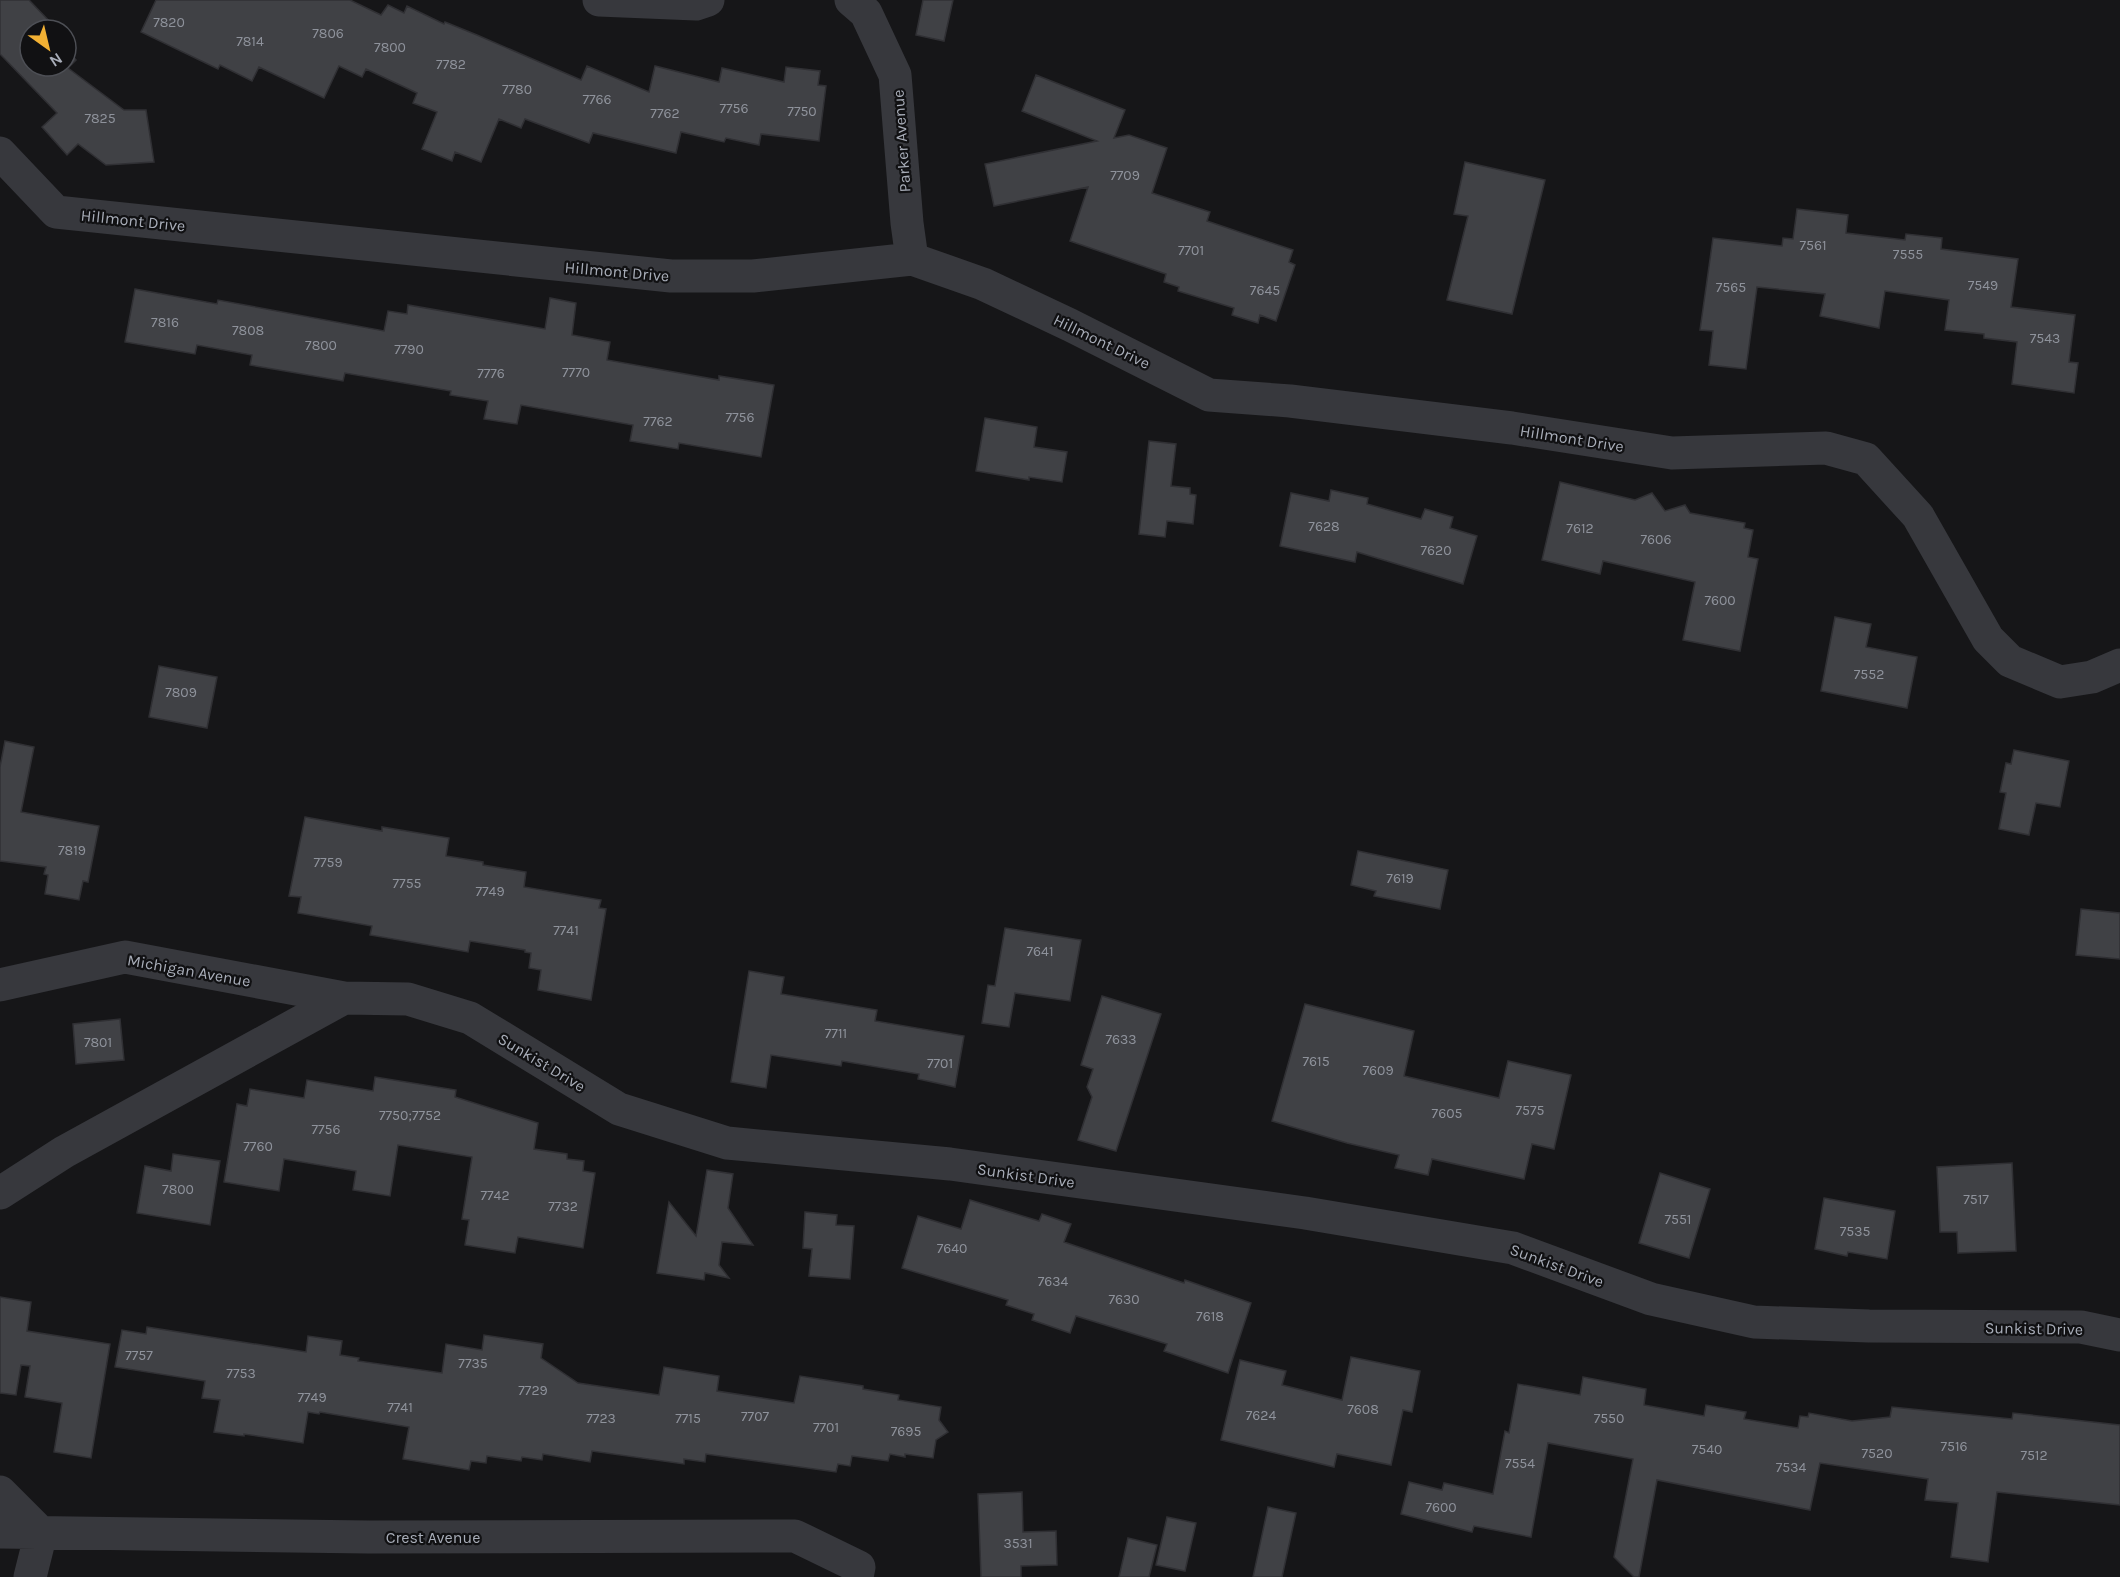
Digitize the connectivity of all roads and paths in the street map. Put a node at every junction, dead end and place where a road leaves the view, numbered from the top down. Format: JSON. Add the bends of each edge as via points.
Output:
{"nodes":[{"id":1,"x":599,"y":0,"type":"edge"},
{"id":2,"x":708,"y":0,"type":"edge"},
{"id":3,"x":851,"y":0,"type":"edge"},
{"id":4,"x":0,"y":153,"type":"edge"},
{"id":5,"x":912,"y":259,"type":"junction"},
{"id":6,"x":2120,"y":665,"type":"edge"},
{"id":7,"x":0,"y":985,"type":"edge"},
{"id":8,"x":344,"y":998,"type":"junction"},
{"id":9,"x":0,"y":1193,"type":"edge"},
{"id":10,"x":2120,"y":1335,"type":"edge"},
{"id":11,"x":0,"y":1492,"type":"edge"},
{"id":12,"x":0,"y":1532,"type":"edge"},
{"id":13,"x":41,"y":1533,"type":"junction"},
{"id":14,"x":858,"y":1572,"type":"edge"},
{"id":15,"x":30,"y":1577,"type":"edge"}],
"edges":[{"from":1,"to":2,"type":"street","via":[[696,4]]},
{"from":3,"to":5,"type":"street","name":"Parker Avenue","via":[[866,13],[895,75]]},
{"from":4,"to":5,"type":"street","name":"Hillmont Drive","via":[[56,212],[671,276],[753,276]]},
{"from":5,"to":6,"type":"street","name":"Hillmont Drive","via":[[983,284],[1209,395],[1512,428],[1672,453],[1826,448],[1866,459],[1918,516],[1988,639],[2010,661],[2060,682],[2092,677]]},
{"from":7,"to":8,"type":"street","name":"Michigan Avenue","via":[[125,957]]},
{"from":8,"to":9,"type":"street","name":"Sunkist Drive","via":[[64,1152]]},
{"from":8,"to":10,"type":"street","name":"Sunkist Drive","via":[[408,999],[470,1018],[619,1109],[727,1143],[950,1164],[1305,1213],[1513,1248],[1651,1299],[1754,1322],[2081,1327]]},
{"from":11,"to":13,"type":"street"},
{"from":12,"to":13,"type":"street","name":"Crest Avenue"},
{"from":13,"to":14,"type":"street","name":"Crest Avenue","via":[[795,1536]]},
{"from":13,"to":15,"type":"street"}]}
